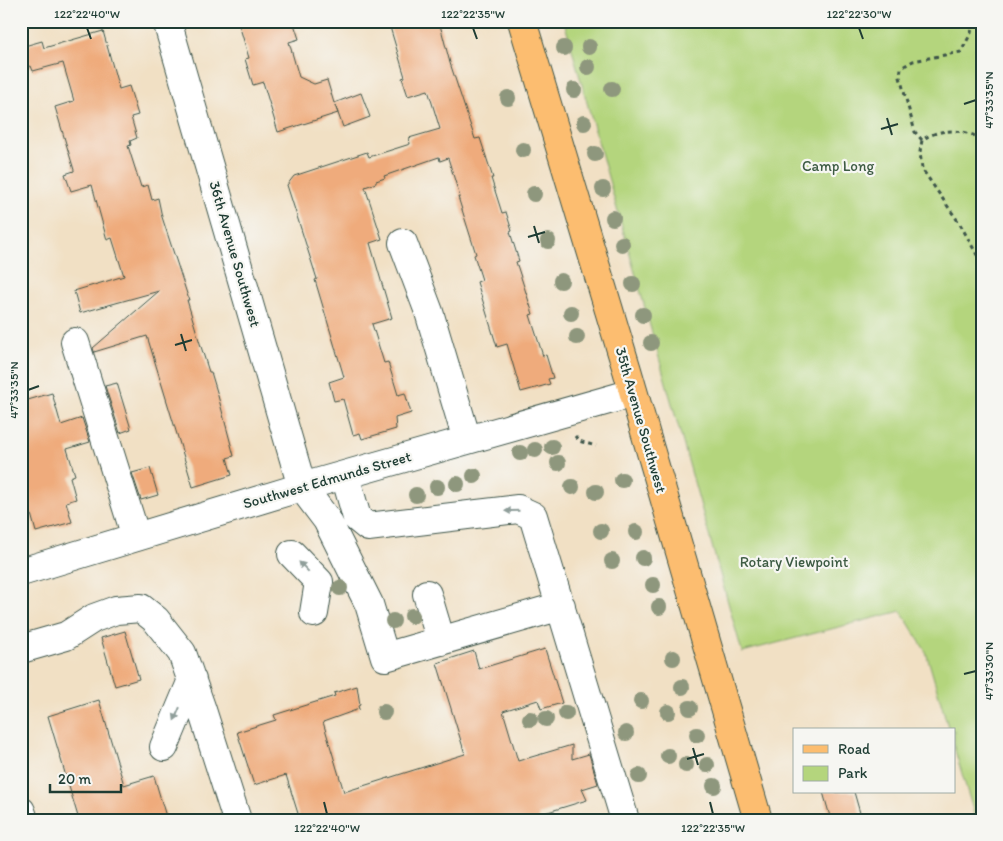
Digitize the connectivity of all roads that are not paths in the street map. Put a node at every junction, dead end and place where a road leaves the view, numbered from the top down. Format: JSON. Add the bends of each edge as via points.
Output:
{"nodes":[{"id":1,"x":167,"y":21,"type":"edge"},
{"id":2,"x":522,"y":21,"type":"edge"},
{"id":3,"x":403,"y":242,"type":"dead end"},
{"id":4,"x":75,"y":342,"type":"dead end"},
{"id":5,"x":633,"y":393,"type":"junction"},
{"id":6,"x":468,"y":440,"type":"junction"},
{"id":7,"x":345,"y":475,"type":"junction"},
{"id":8,"x":302,"y":487,"type":"junction"},
{"id":9,"x":136,"y":537,"type":"junction"},
{"id":10,"x":292,"y":554,"type":"dead end"},
{"id":11,"x":21,"y":572,"type":"edge"},
{"id":12,"x":427,"y":594,"type":"dead end"},
{"id":13,"x":561,"y":606,"type":"junction"},
{"id":14,"x":314,"y":614,"type":"dead end"},
{"id":15,"x":441,"y":641,"type":"junction"},
{"id":16,"x":21,"y":649,"type":"edge"},
{"id":17,"x":192,"y":680,"type":"junction"},
{"id":18,"x":164,"y":747,"type":"dead end"},
{"id":19,"x":21,"y":811,"type":"edge"},
{"id":20,"x":24,"y":820,"type":"edge"},
{"id":21,"x":236,"y":820,"type":"edge"},
{"id":22,"x":625,"y":820,"type":"edge"},
{"id":23,"x":758,"y":820,"type":"edge"}],
"edges":[{"from":1,"to":8,"type":"street","name":"36th Avenue Southwest"},
{"from":2,"to":5,"type":"main road","name":"35th Avenue Southwest"},
{"from":3,"to":6,"type":"street","via":[[429,312]]},
{"from":4,"to":9,"type":"street"},
{"from":5,"to":6,"type":"street","name":"Southwest Edmunds Street"},
{"from":5,"to":23,"type":"main road","name":"35th Avenue Southwest"},
{"from":6,"to":7,"type":"street","name":"Southwest Edmunds Street"},
{"from":7,"to":8,"type":"street","name":"Southwest Edmunds Street"},
{"from":13,"to":7,"type":"street","one_way":true,"via":[[533,516],[518,509],[368,527],[357,518]]},
{"from":8,"to":9,"type":"street","name":"Southwest Edmunds Street"},
{"from":8,"to":15,"type":"street","via":[[327,520],[369,604],[385,657]]},
{"from":9,"to":11,"type":"street","name":"Southwest Edmunds Street"},
{"from":14,"to":10,"type":"street","one_way":true,"via":[[319,582]]},
{"from":12,"to":15,"type":"street"},
{"from":13,"to":15,"type":"street"},
{"from":13,"to":22,"type":"street"},
{"from":16,"to":17,"type":"street","via":[[66,636],[94,618],[116,610],[141,608],[156,620],[182,654]]},
{"from":17,"to":18,"type":"street","one_way":true},
{"from":17,"to":21,"type":"street"},
{"from":19,"to":20,"type":"street"}]}
